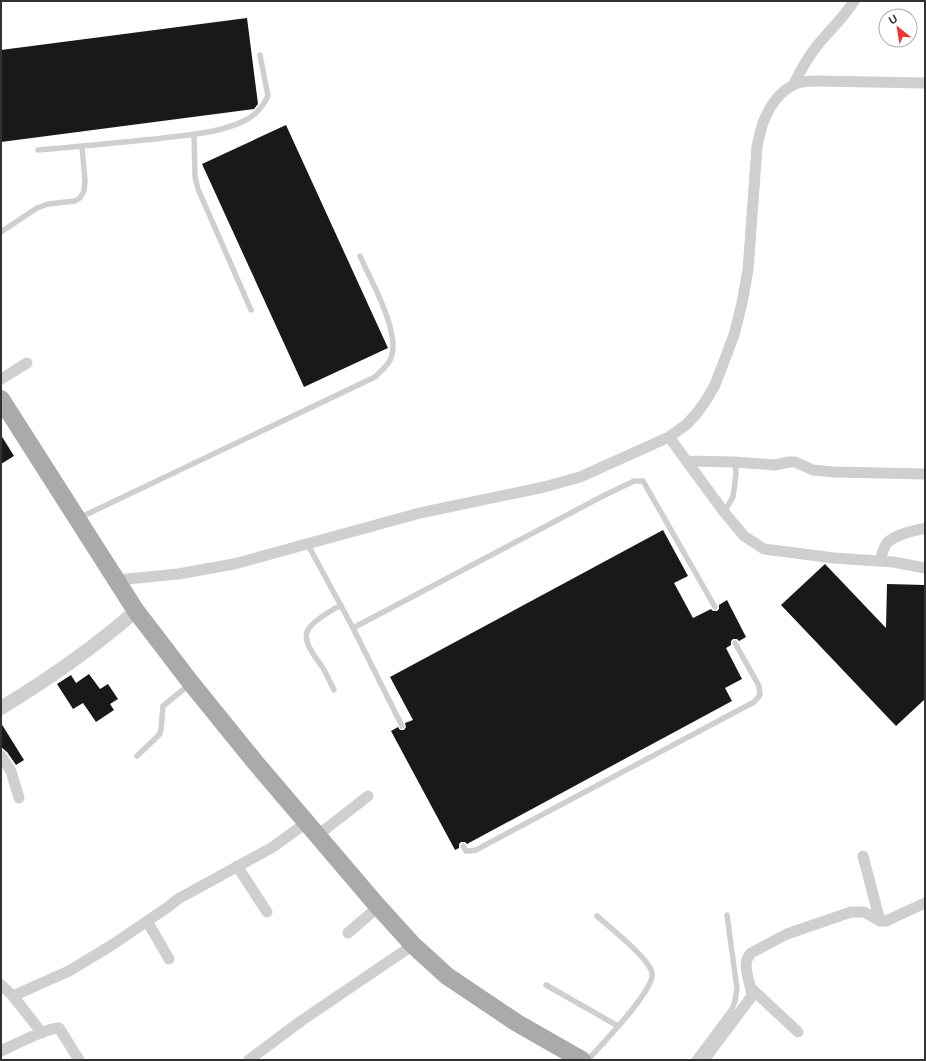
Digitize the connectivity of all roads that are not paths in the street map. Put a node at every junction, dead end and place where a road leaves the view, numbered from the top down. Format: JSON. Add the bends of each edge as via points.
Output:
{"nodes":[{"id":1,"x":854,"y":1,"type":"edge"},
{"id":2,"x":260,"y":55,"type":"dead end"},
{"id":3,"x":925,"y":83,"type":"edge"},
{"id":4,"x":794,"y":84,"type":"junction"},
{"id":5,"x":194,"y":134,"type":"junction"},
{"id":6,"x":82,"y":147,"type":"junction"},
{"id":7,"x":38,"y":150,"type":"dead end"},
{"id":8,"x":1,"y":232,"type":"edge"},
{"id":9,"x":360,"y":256,"type":"dead end"},
{"id":10,"x":251,"y":310,"type":"dead end"},
{"id":11,"x":27,"y":363,"type":"dead end"},
{"id":12,"x":1,"y":379,"type":"edge"},
{"id":13,"x":1,"y":399,"type":"edge"},
{"id":14,"x":669,"y":437,"type":"junction"},
{"id":15,"x":687,"y":461,"type":"junction"},
{"id":16,"x":735,"y":462,"type":"junction"},
{"id":17,"x":925,"y":474,"type":"edge"},
{"id":18,"x":724,"y":512,"type":"junction"},
{"id":19,"x":77,"y":519,"type":"junction"},
{"id":20,"x":925,"y":528,"type":"edge"},
{"id":21,"x":308,"y":545,"type":"junction"},
{"id":22,"x":880,"y":561,"type":"junction"},
{"id":23,"x":925,"y":568,"type":"edge"},
{"id":24,"x":117,"y":580,"type":"junction"},
{"id":25,"x":341,"y":605,"type":"junction"},
{"id":26,"x":715,"y":607,"type":"dead end"},
{"id":27,"x":136,"y":611,"type":"junction"},
{"id":28,"x":353,"y":628,"type":"junction"},
{"id":29,"x":735,"y":643,"type":"dead end"},
{"id":30,"x":190,"y":683,"type":"junction"},
{"id":31,"x":334,"y":690,"type":"dead end"},
{"id":32,"x":1,"y":708,"type":"edge"},
{"id":33,"x":402,"y":726,"type":"dead end"},
{"id":34,"x":1,"y":756,"type":"edge"},
{"id":35,"x":138,"y":756,"type":"dead end"},
{"id":36,"x":368,"y":796,"type":"dead end"},
{"id":37,"x":19,"y":798,"type":"dead end"},
{"id":38,"x":313,"y":829,"type":"junction"},
{"id":39,"x":463,"y":846,"type":"dead end"},
{"id":40,"x":863,"y":856,"type":"dead end"},
{"id":41,"x":237,"y":866,"type":"junction"},
{"id":42,"x":925,"y":903,"type":"edge"},
{"id":43,"x":378,"y":907,"type":"junction"},
{"id":44,"x":267,"y":912,"type":"dead end"},
{"id":45,"x":727,"y":915,"type":"dead end"},
{"id":46,"x":597,"y":916,"type":"dead end"},
{"id":47,"x":147,"y":921,"type":"junction"},
{"id":48,"x":880,"y":921,"type":"junction"},
{"id":49,"x":348,"y":933,"type":"dead end"},
{"id":50,"x":413,"y":945,"type":"junction"},
{"id":51,"x":169,"y":959,"type":"dead end"},
{"id":52,"x":1,"y":985,"type":"edge"},
{"id":53,"x":546,"y":985,"type":"dead end"},
{"id":54,"x":752,"y":989,"type":"junction"},
{"id":55,"x":13,"y":996,"type":"junction"},
{"id":56,"x":618,"y":1026,"type":"junction"},
{"id":57,"x":798,"y":1032,"type":"dead end"},
{"id":58,"x":42,"y":1033,"type":"junction"},
{"id":59,"x":1,"y":1051,"type":"edge"},
{"id":60,"x":79,"y":1060,"type":"edge"},
{"id":61,"x":249,"y":1060,"type":"edge"},
{"id":62,"x":582,"y":1060,"type":"edge"},
{"id":63,"x":588,"y":1060,"type":"edge"},
{"id":64,"x":694,"y":1060,"type":"edge"},
{"id":65,"x":704,"y":1060,"type":"edge"}],
"edges":[{"from":1,"to":4,"type":"street","via":[[813,51]]},
{"from":2,"to":5,"type":"lane","via":[[268,96],[263,106],[257,113],[239,123]]},
{"from":3,"to":4,"type":"street","via":[[817,81]]},
{"from":4,"to":14,"type":"street","via":[[784,91],[768,111],[760,132],[748,270],[734,335],[705,402],[687,424]]},
{"from":5,"to":6,"type":"lane"},
{"from":5,"to":10,"type":"lane","via":[[195,177],[198,189]]},
{"from":6,"to":7,"type":"lane"},
{"from":6,"to":8,"type":"lane","via":[[85,182],[80,198],[37,208]]},
{"from":9,"to":19,"type":"lane","via":[[392,331],[394,346],[385,369],[375,377]]},
{"from":11,"to":12,"type":"street"},
{"from":13,"to":19,"type":"main road"},
{"from":14,"to":15,"type":"street"},
{"from":14,"to":21,"type":"street","via":[[580,477],[544,488],[420,513]]},
{"from":15,"to":16,"type":"street"},
{"from":15,"to":18,"type":"street"},
{"from":16,"to":17,"type":"street","via":[[775,465],[796,462],[813,470],[834,472]]},
{"from":16,"to":18,"type":"lane","via":[[733,497]]},
{"from":18,"to":22,"type":"street","via":[[744,536],[764,549]]},
{"from":19,"to":24,"type":"main road"},
{"from":20,"to":22,"type":"street","via":[[888,542]]},
{"from":21,"to":24,"type":"street","via":[[211,569]]},
{"from":21,"to":25,"type":"lane"},
{"from":22,"to":23,"type":"street"},
{"from":24,"to":27,"type":"main road"},
{"from":25,"to":28,"type":"lane"},
{"from":25,"to":31,"type":"lane","via":[[309,627],[306,639]]},
{"from":26,"to":28,"type":"lane","via":[[643,481],[634,481]]},
{"from":27,"to":30,"type":"main road"},
{"from":27,"to":32,"type":"street","via":[[82,655]]},
{"from":28,"to":33,"type":"lane"},
{"from":29,"to":39,"type":"lane","via":[[759,686],[760,695],[754,702],[476,850],[466,851]]},
{"from":30,"to":35,"type":"lane","via":[[163,706],[159,736]]},
{"from":30,"to":38,"type":"main road"},
{"from":34,"to":37,"type":"street","via":[[11,771]]},
{"from":36,"to":38,"type":"street"},
{"from":38,"to":41,"type":"street"},
{"from":38,"to":43,"type":"main road"},
{"from":40,"to":48,"type":"street"},
{"from":41,"to":44,"type":"street"},
{"from":41,"to":47,"type":"street","via":[[178,899]]},
{"from":42,"to":48,"type":"street","via":[[886,921]]},
{"from":43,"to":49,"type":"street"},
{"from":43,"to":50,"type":"main road"},
{"from":45,"to":64,"type":"lane","via":[[737,989],[736,1001]]},
{"from":46,"to":56,"type":"lane","via":[[636,951],[652,973],[652,982],[642,998]]},
{"from":47,"to":51,"type":"street"},
{"from":47,"to":55,"type":"street","via":[[69,972]]},
{"from":48,"to":54,"type":"street","via":[[864,912],[851,912],[787,934],[760,947],[747,958]]},
{"from":50,"to":61,"type":"street","via":[[300,1021]]},
{"from":50,"to":62,"type":"main road","via":[[434,966],[460,986],[517,1023]]},
{"from":52,"to":55,"type":"street"},
{"from":53,"to":56,"type":"lane"},
{"from":54,"to":57,"type":"street"},
{"from":54,"to":65,"type":"street","via":[[748,1003]]},
{"from":55,"to":58,"type":"street"},
{"from":56,"to":63,"type":"lane"},
{"from":58,"to":59,"type":"street"},
{"from":58,"to":60,"type":"street","via":[[59,1028]]}]}
